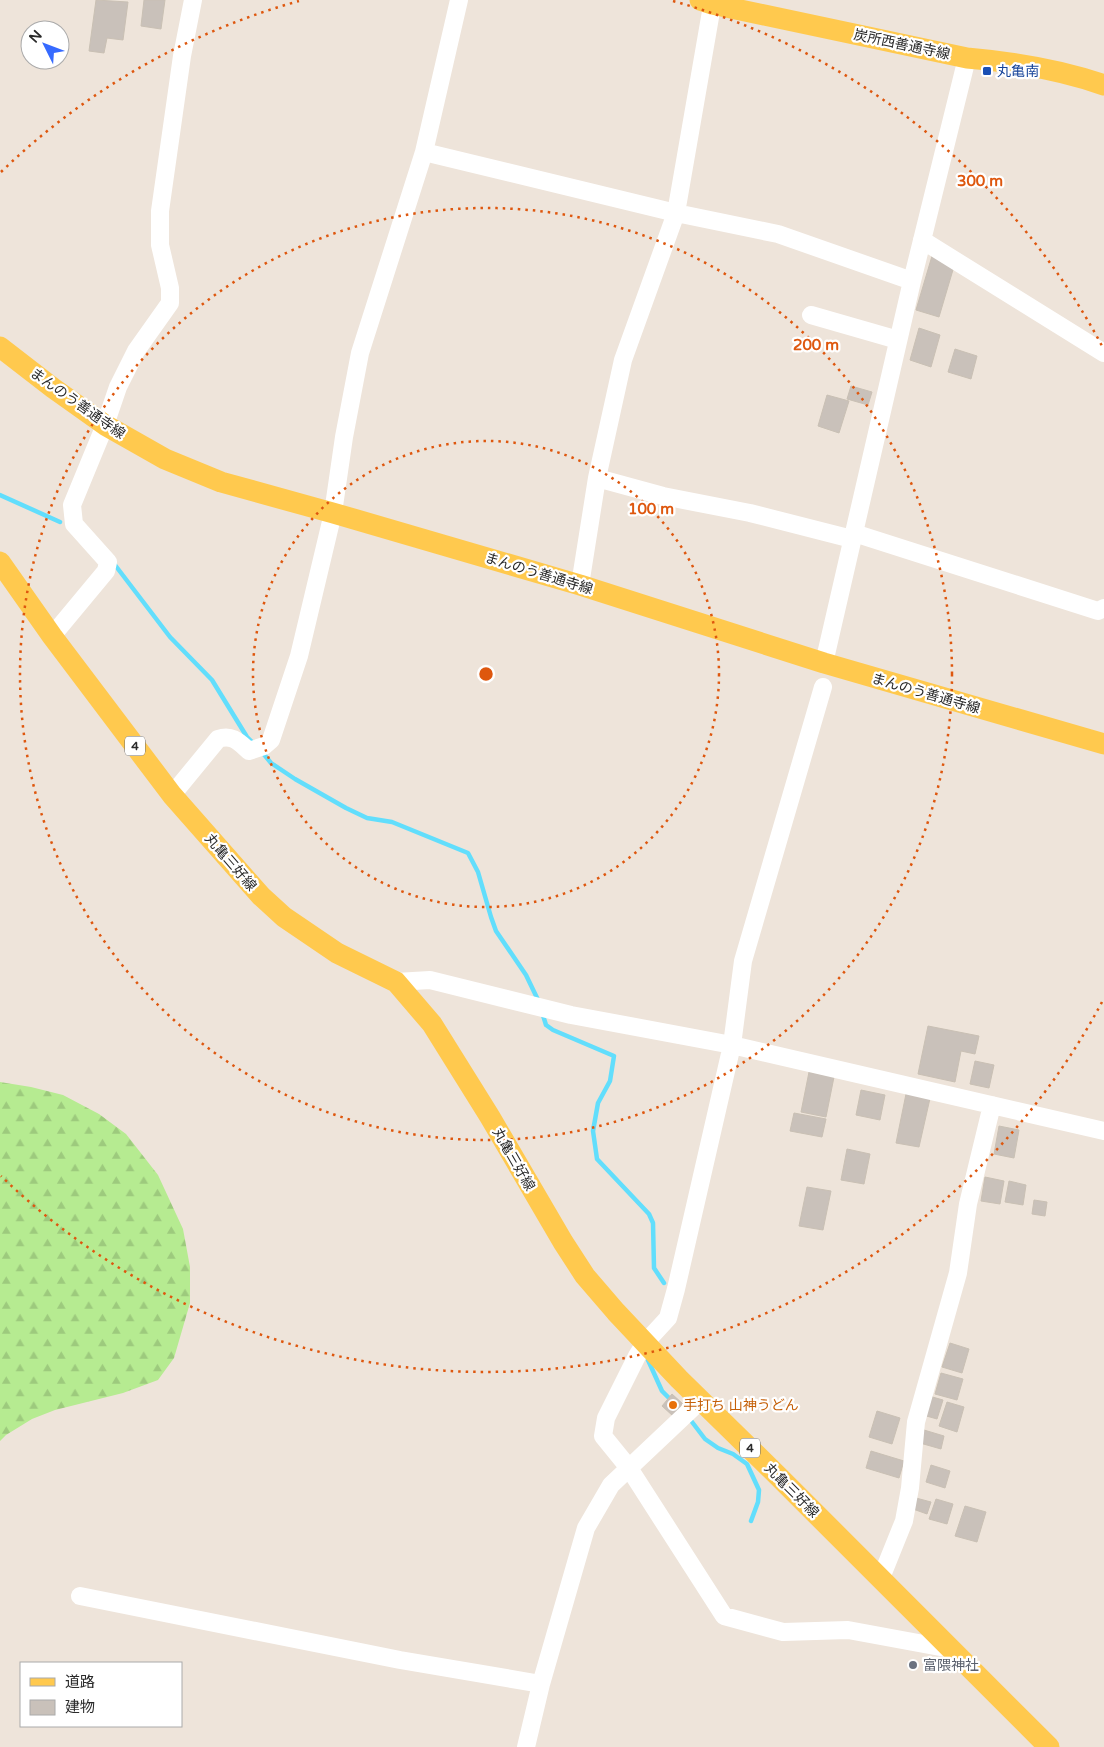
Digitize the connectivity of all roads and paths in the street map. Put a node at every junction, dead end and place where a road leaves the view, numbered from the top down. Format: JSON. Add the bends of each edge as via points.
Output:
{"nodes":[{"id":1,"x":193,"y":0,"type":"edge"},
{"id":2,"x":459,"y":0,"type":"edge"},
{"id":3,"x":709,"y":1,"type":"edge"},
{"id":4,"x":967,"y":58,"type":"junction"},
{"id":5,"x":1104,"y":85,"type":"edge"},
{"id":6,"x":424,"y":152,"type":"junction"},
{"id":7,"x":676,"y":213,"type":"junction"},
{"id":8,"x":922,"y":240,"type":"junction"},
{"id":9,"x":912,"y":281,"type":"junction"},
{"id":10,"x":811,"y":315,"type":"dead end"},
{"id":11,"x":898,"y":340,"type":"junction"},
{"id":12,"x":0,"y":347,"type":"edge"},
{"id":13,"x":1104,"y":352,"type":"edge"},
{"id":14,"x":105,"y":425,"type":"junction"},
{"id":15,"x":597,"y":478,"type":"junction"},
{"id":16,"x":333,"y":513,"type":"junction"},
{"id":17,"x":853,"y":536,"type":"junction"},
{"id":18,"x":0,"y":562,"type":"edge"},
{"id":19,"x":580,"y":585,"type":"junction"},
{"id":20,"x":1104,"y":608,"type":"edge"},
{"id":21,"x":52,"y":636,"type":"junction"},
{"id":22,"x":824,"y":663,"type":"junction"},
{"id":23,"x":823,"y":687,"type":"dead end"},
{"id":24,"x":1104,"y":744,"type":"edge"},
{"id":25,"x":172,"y":794,"type":"junction"},
{"id":26,"x":396,"y":982,"type":"junction"},
{"id":27,"x":732,"y":1045,"type":"junction"},
{"id":28,"x":992,"y":1105,"type":"junction"},
{"id":29,"x":1104,"y":1131,"type":"edge"},
{"id":30,"x":645,"y":1343,"type":"junction"},
{"id":31,"x":697,"y":1404,"type":"junction"},
{"id":32,"x":629,"y":1468,"type":"junction"},
{"id":33,"x":881,"y":1578,"type":"junction"},
{"id":34,"x":80,"y":1596,"type":"dead end"},
{"id":35,"x":951,"y":1649,"type":"junction"},
{"id":36,"x":541,"y":1684,"type":"junction"},
{"id":37,"x":526,"y":1747,"type":"edge"},
{"id":38,"x":1049,"y":1747,"type":"edge"}],
"edges":[{"from":1,"to":14,"type":"street","via":[[160,211],[160,245],[170,288],[170,303],[136,351],[118,387]]},
{"from":2,"to":6,"type":"street"},
{"from":3,"to":4,"type":"main road","name":"炭所西善通寺線"},
{"from":3,"to":7,"type":"street"},
{"from":4,"to":5,"type":"main road","name":"炭所西善通寺線","via":[[1083,78]]},
{"from":4,"to":8,"type":"street"},
{"from":6,"to":7,"type":"street"},
{"from":6,"to":16,"type":"street","via":[[360,352]]},
{"from":7,"to":9,"type":"street","via":[[778,234]]},
{"from":7,"to":15,"type":"street","via":[[623,360]]},
{"from":8,"to":9,"type":"street"},
{"from":8,"to":13,"type":"street"},
{"from":9,"to":11,"type":"street"},
{"from":10,"to":11,"type":"street"},
{"from":11,"to":17,"type":"street"},
{"from":12,"to":14,"type":"main road","name":"まんのう善通寺線"},
{"from":14,"to":16,"type":"main road","name":"まんのう善通寺線","via":[[165,458],[221,482]]},
{"from":14,"to":21,"type":"street","via":[[72,505],[74,524],[108,562],[106,571]]},
{"from":15,"to":17,"type":"street","via":[[663,496]]},
{"from":15,"to":19,"type":"street"},
{"from":16,"to":19,"type":"main road","name":"まんのう善通寺線"},
{"from":16,"to":25,"type":"street","via":[[299,656],[271,740],[249,751],[226,736],[218,739]]},
{"from":17,"to":20,"type":"street","via":[[1098,611]]},
{"from":17,"to":22,"type":"street"},
{"from":18,"to":21,"type":"main road","name":"丸亀三好線","number":"4"},
{"from":19,"to":22,"type":"main road","name":"まんのう善通寺線"},
{"from":21,"to":25,"type":"main road","name":"丸亀三好線","number":"4"},
{"from":22,"to":24,"type":"main road","name":"まんのう善通寺線"},
{"from":23,"to":27,"type":"street","via":[[743,961]]},
{"from":25,"to":26,"type":"main road","name":"丸亀三好線","number":"4","via":[[261,896],[284,917],[337,953]]},
{"from":26,"to":27,"type":"street","via":[[430,980],[552,1010]]},
{"from":26,"to":30,"type":"main road","name":"丸亀三好線","number":"4","via":[[432,1024],[585,1276]]},
{"from":27,"to":28,"type":"street"},
{"from":27,"to":30,"type":"street","via":[[668,1318]]},
{"from":28,"to":29,"type":"street"},
{"from":28,"to":33,"type":"street","via":[[968,1204],[958,1273],[916,1422],[904,1521]]},
{"from":30,"to":31,"type":"main road","name":"丸亀三好線","number":"4"},
{"from":30,"to":32,"type":"street","via":[[606,1418],[603,1436]]},
{"from":31,"to":32,"type":"street"},
{"from":31,"to":33,"type":"main road","name":"丸亀三好線","number":"4"},
{"from":32,"to":35,"type":"street","via":[[724,1616],[783,1632],[848,1630]]},
{"from":32,"to":36,"type":"street","via":[[611,1485],[586,1528]]},
{"from":33,"to":35,"type":"main road","name":"丸亀三好線","number":"4"},
{"from":34,"to":36,"type":"street","via":[[400,1660]]},
{"from":35,"to":38,"type":"main road","name":"丸亀三好線","number":"4"},
{"from":36,"to":37,"type":"street"}]}
